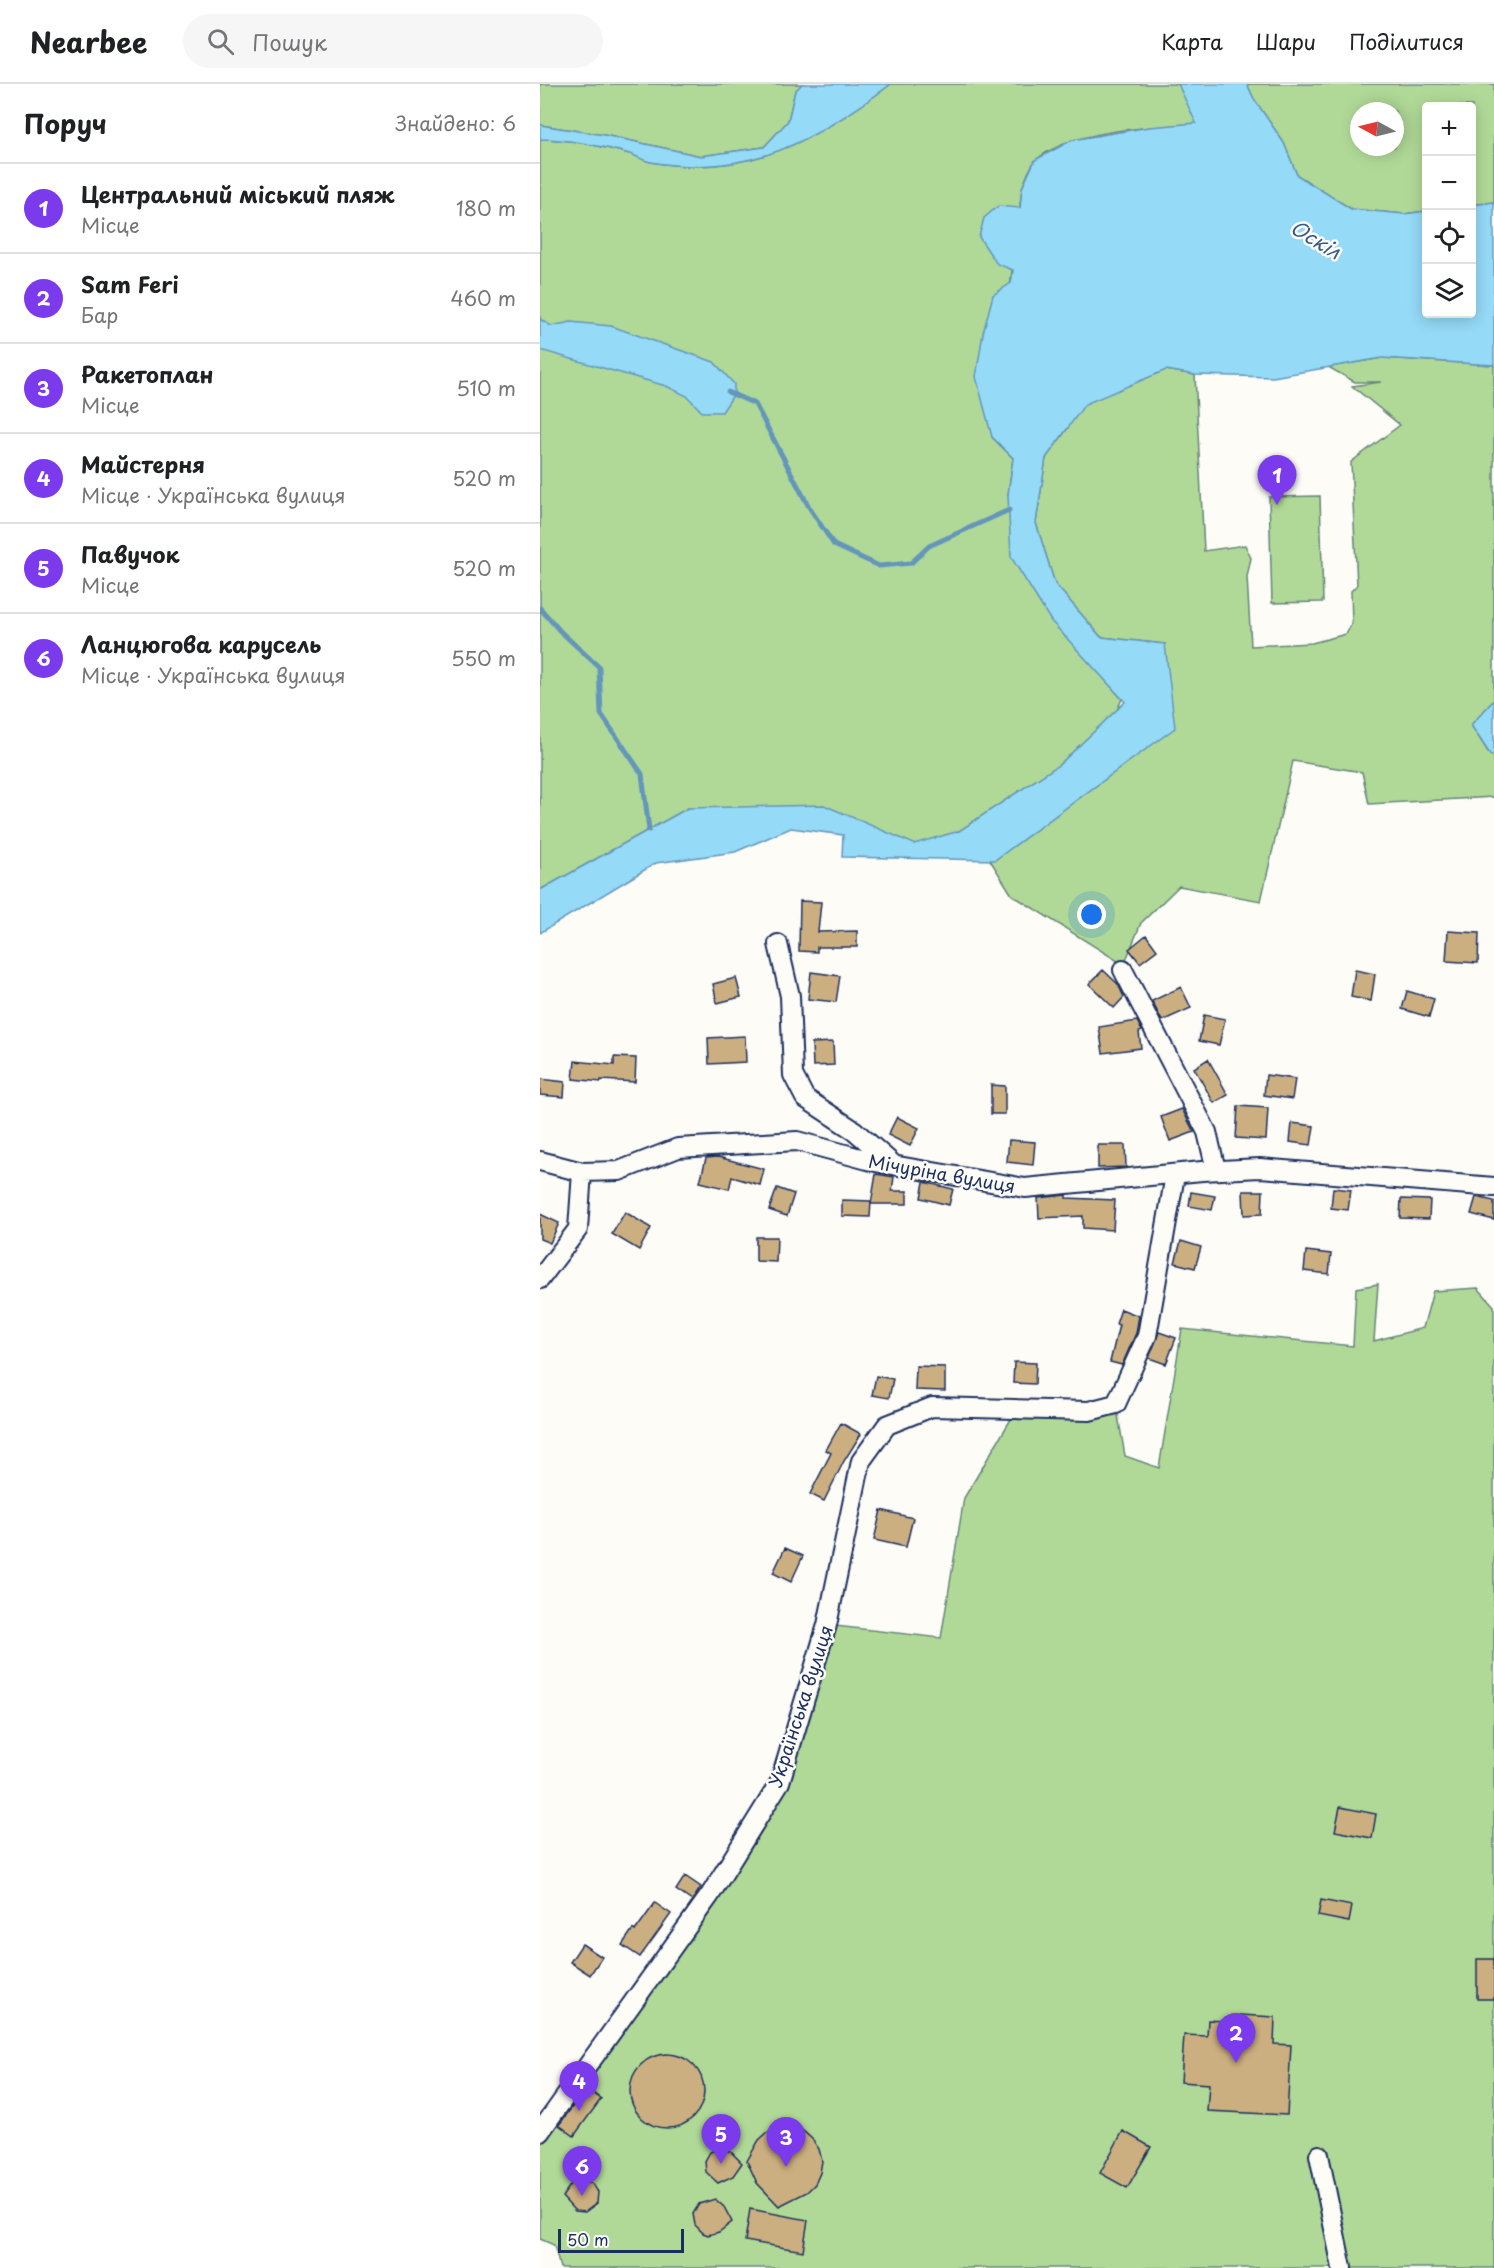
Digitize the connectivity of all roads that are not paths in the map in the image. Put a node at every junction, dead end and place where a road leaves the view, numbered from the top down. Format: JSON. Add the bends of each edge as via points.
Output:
{"nodes":[{"id":1,"x":778,"y":944,"type":"dead end"},
{"id":2,"x":1123,"y":970,"type":"dead end"},
{"id":3,"x":540,"y":1161,"type":"edge"},
{"id":4,"x":896,"y":1166,"type":"junction"},
{"id":5,"x":1216,"y":1170,"type":"junction"},
{"id":6,"x":582,"y":1172,"type":"junction"},
{"id":7,"x":1175,"y":1175,"type":"junction"},
{"id":8,"x":1494,"y":1187,"type":"edge"},
{"id":9,"x":540,"y":1279,"type":"edge"},
{"id":10,"x":540,"y":2132,"type":"edge"},
{"id":11,"x":1318,"y":2155,"type":"dead end"},
{"id":12,"x":1342,"y":2268,"type":"edge"}],
"edges":[{"from":1,"to":4,"type":"street","via":[[790,996],[793,1075],[806,1098],[855,1131]]},
{"from":2,"to":5,"type":"street","via":[[1207,1132]]},
{"from":3,"to":6,"type":"street","name":"Мічуріна вулиця"},
{"from":4,"to":6,"type":"street","name":"Мічуріна вулиця","via":[[797,1142],[678,1148],[619,1171]]},
{"from":4,"to":7,"type":"street","name":"Мічуріна вулиця","via":[[1025,1188]]},
{"from":5,"to":7,"type":"street","name":"Мічуріна вулиця"},
{"from":5,"to":8,"type":"street","name":"Мічуріна вулиця","via":[[1260,1168]]},
{"from":6,"to":9,"type":"street","via":[[578,1228]]},
{"from":7,"to":10,"type":"street","name":"Українська вулиця","via":[[1147,1336],[1116,1404],[1089,1411],[932,1407],[887,1425],[861,1461],[827,1625],[780,1782],[710,1895]]},
{"from":11,"to":12,"type":"street"}]}
